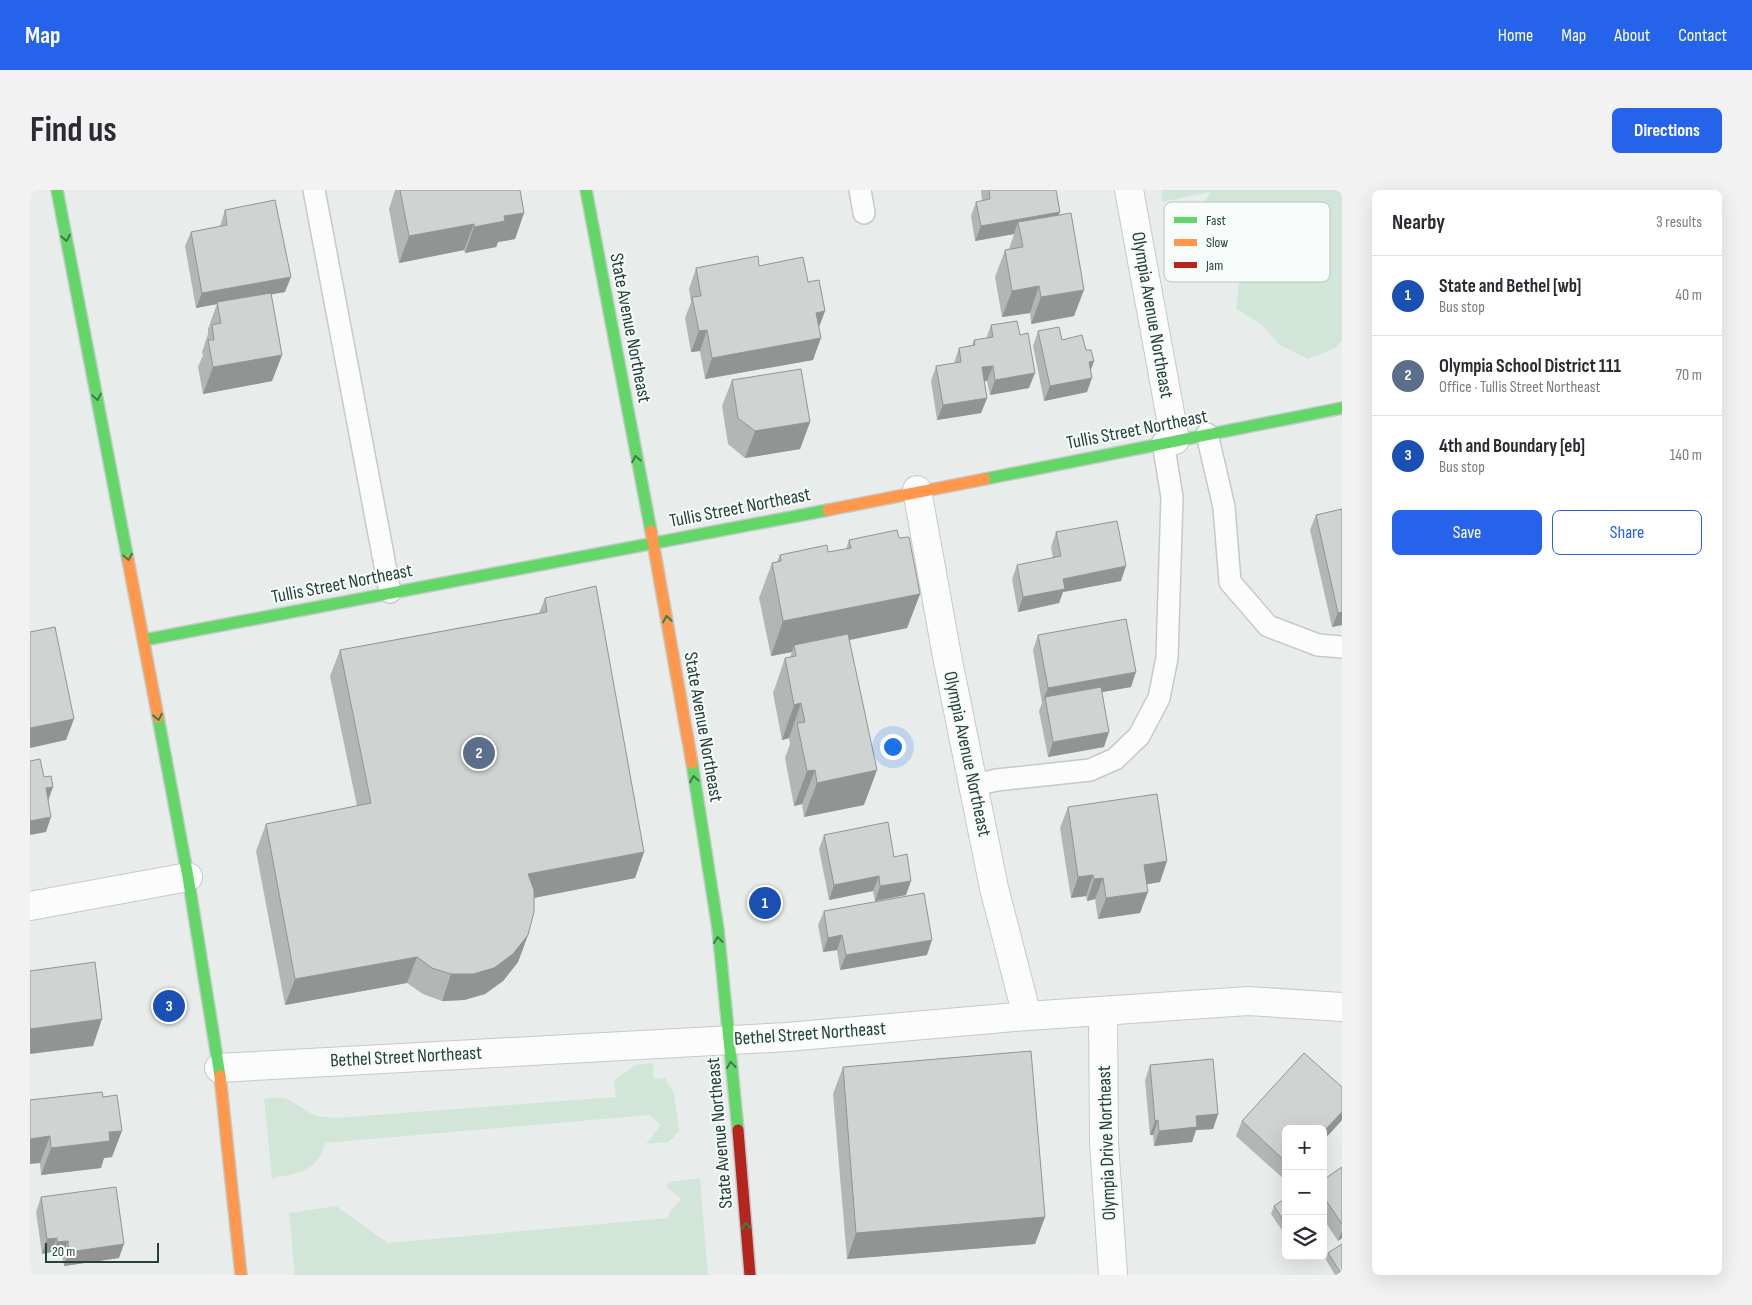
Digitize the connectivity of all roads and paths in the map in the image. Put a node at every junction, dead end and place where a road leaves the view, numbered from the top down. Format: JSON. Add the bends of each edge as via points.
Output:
{"nodes":[{"id":1,"x":57,"y":190,"type":"edge"},
{"id":2,"x":314,"y":190,"type":"edge"},
{"id":3,"x":586,"y":190,"type":"edge"},
{"id":4,"x":860,"y":190,"type":"edge"},
{"id":5,"x":1129,"y":190,"type":"edge"},
{"id":6,"x":864,"y":213,"type":"dead end"},
{"id":7,"x":1342,"y":408,"type":"edge"},
{"id":8,"x":1206,"y":434,"type":"junction"},
{"id":9,"x":1169,"y":441,"type":"junction"},
{"id":10,"x":917,"y":490,"type":"junction"},
{"id":11,"x":653,"y":543,"type":"junction"},
{"id":12,"x":390,"y":592,"type":"junction"},
{"id":13,"x":144,"y":640,"type":"junction"},
{"id":14,"x":1342,"y":647,"type":"edge"},
{"id":15,"x":974,"y":785,"type":"junction"},
{"id":16,"x":188,"y":877,"type":"junction"},
{"id":17,"x":30,"y":906,"type":"edge"},
{"id":18,"x":1342,"y":1006,"type":"edge"},
{"id":19,"x":1103,"y":1011,"type":"junction"},
{"id":20,"x":1027,"y":1016,"type":"junction"},
{"id":21,"x":729,"y":1040,"type":"junction"},
{"id":22,"x":218,"y":1068,"type":"junction"},
{"id":23,"x":241,"y":1275,"type":"edge"},
{"id":24,"x":750,"y":1275,"type":"edge"},
{"id":25,"x":1113,"y":1275,"type":"edge"}],
"edges":[{"from":1,"to":13,"type":"main road","one_way":true},
{"from":2,"to":12,"type":"lane"},
{"from":11,"to":3,"type":"main road","name":"State Avenue Northeast","one_way":true},
{"from":4,"to":6,"type":"lane"},
{"from":5,"to":9,"type":"street","name":"Olympia Avenue Northeast"},
{"from":7,"to":8,"type":"main road","name":"Tullis Street Northeast"},
{"from":8,"to":9,"type":"main road","name":"Tullis Street Northeast"},
{"from":8,"to":14,"type":"lane","via":[[1224,507],[1230,582],[1268,626],[1318,645]]},
{"from":9,"to":10,"type":"main road","name":"Tullis Street Northeast"},
{"from":9,"to":15,"type":"lane","via":[[1172,497],[1167,658],[1160,698],[1139,736],[1116,759],[1090,770]]},
{"from":10,"to":11,"type":"main road","name":"Tullis Street Northeast"},
{"from":10,"to":15,"type":"street","name":"Olympia Avenue Northeast"},
{"from":11,"to":12,"type":"main road","name":"Tullis Street Northeast"},
{"from":21,"to":11,"type":"main road","name":"State Avenue Northeast","one_way":true,"via":[[711,881]]},
{"from":12,"to":13,"type":"main road","name":"Tullis Street Northeast"},
{"from":13,"to":16,"type":"main road","one_way":true},
{"from":15,"to":20,"type":"street","name":"Olympia Avenue Northeast","via":[[994,888]]},
{"from":16,"to":17,"type":"street"},
{"from":16,"to":22,"type":"main road"},
{"from":18,"to":19,"type":"street","name":"Bethel Street Northeast","via":[[1248,1002]]},
{"from":19,"to":20,"type":"street","name":"Bethel Street Northeast"},
{"from":19,"to":25,"type":"street","name":"Olympia Drive Northeast","via":[[1104,1143]]},
{"from":20,"to":21,"type":"street","name":"Bethel Street Northeast"},
{"from":21,"to":22,"type":"street","name":"Bethel Street Northeast"},
{"from":24,"to":21,"type":"main road","name":"State Avenue Northeast","one_way":true},
{"from":22,"to":23,"type":"main road"}]}
